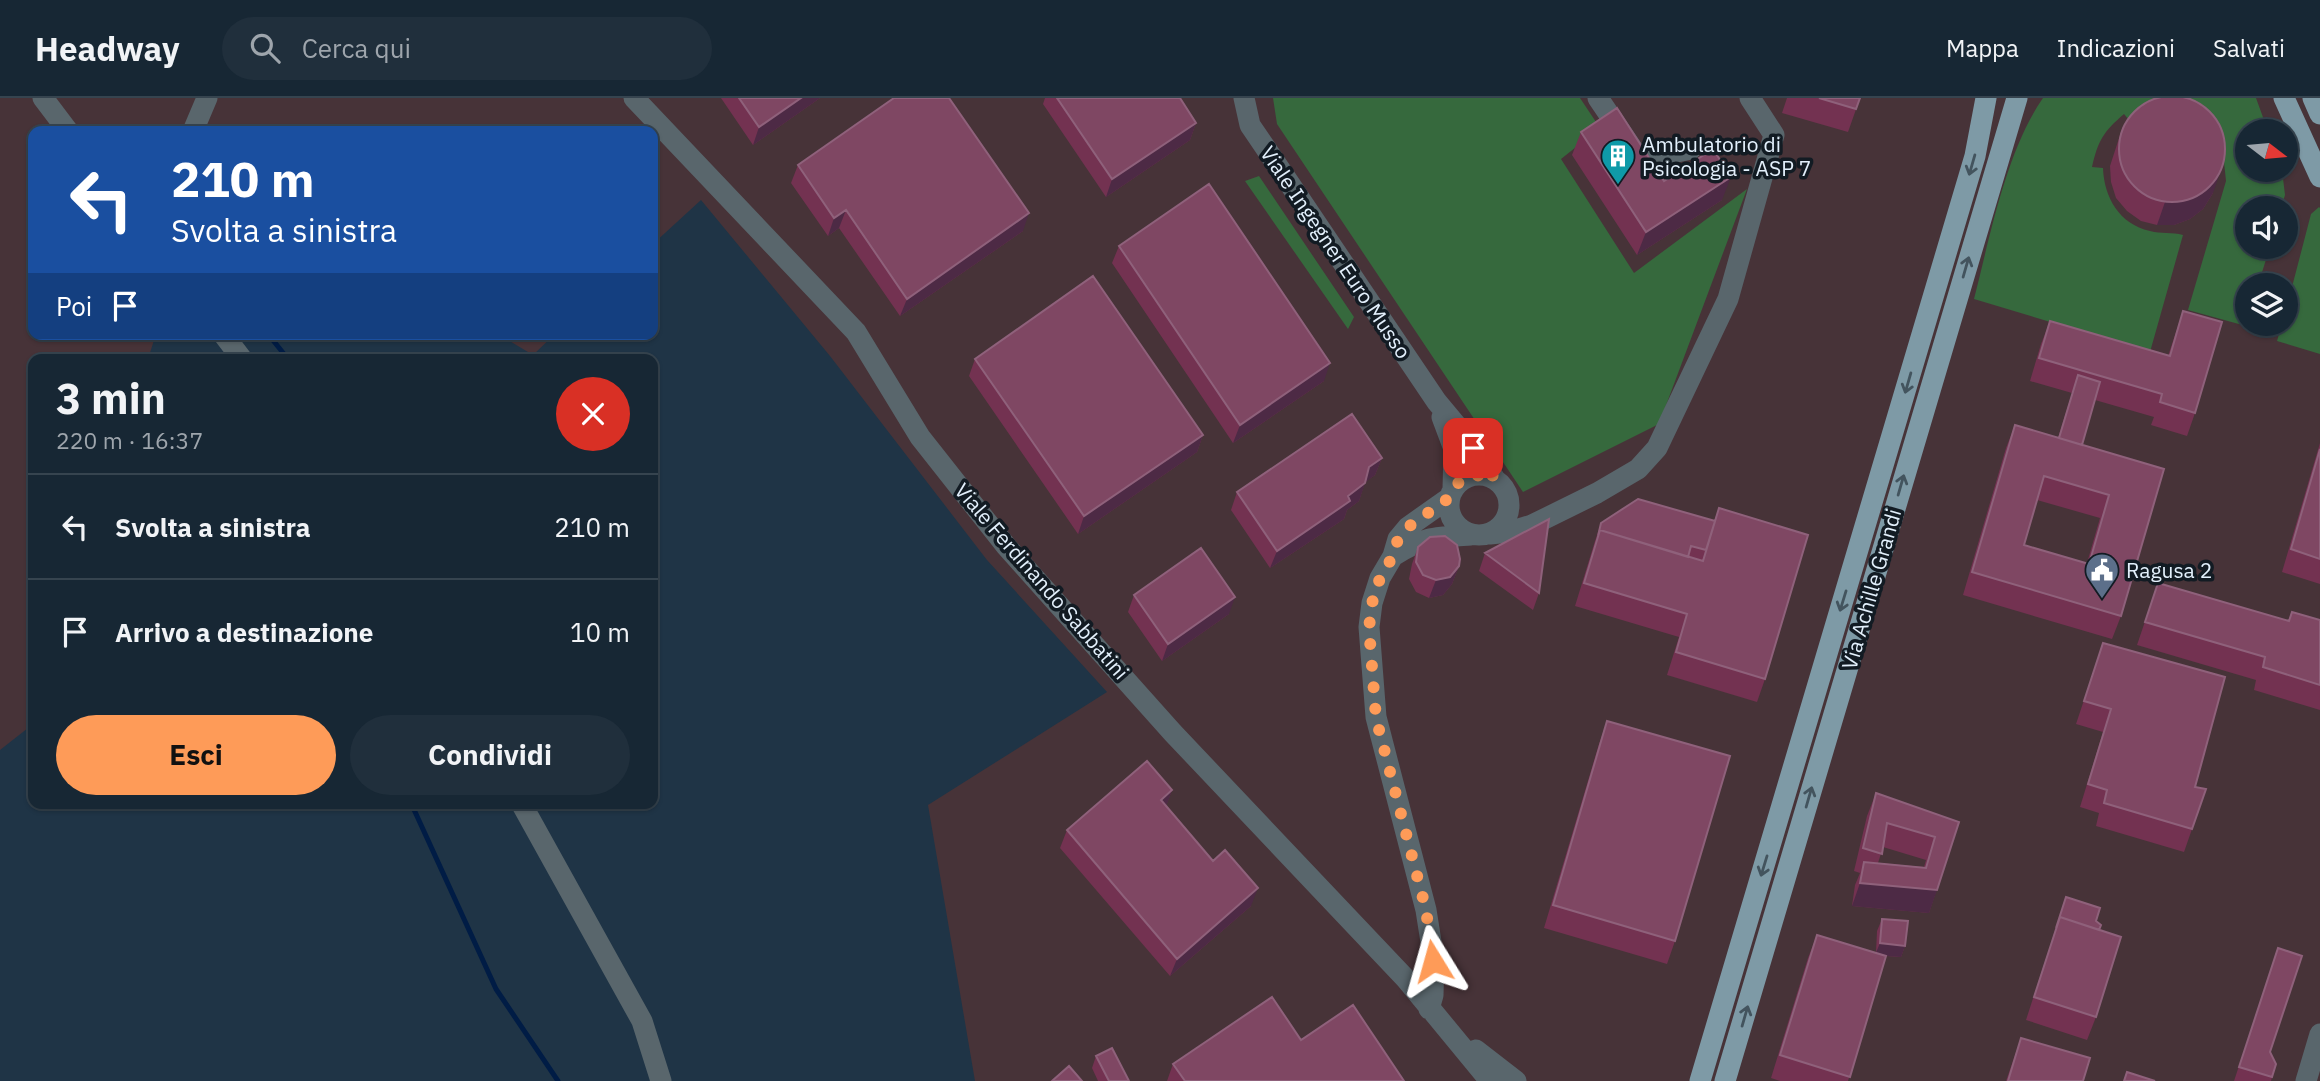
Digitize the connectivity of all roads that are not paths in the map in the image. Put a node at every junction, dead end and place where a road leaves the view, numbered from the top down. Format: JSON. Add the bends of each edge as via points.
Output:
{"nodes":[{"id":1,"x":43,"y":98,"type":"edge"},
{"id":2,"x":207,"y":98,"type":"edge"},
{"id":3,"x":634,"y":98,"type":"edge"},
{"id":4,"x":1244,"y":98,"type":"edge"},
{"id":5,"x":1598,"y":98,"type":"edge"},
{"id":6,"x":1751,"y":98,"type":"edge"},
{"id":7,"x":1986,"y":98,"type":"edge"},
{"id":8,"x":2017,"y":98,"type":"edge"},
{"id":9,"x":2284,"y":98,"type":"edge"},
{"id":10,"x":2313,"y":98,"type":"edge"},
{"id":11,"x":2320,"y":114,"type":"edge"},
{"id":12,"x":64,"y":126,"type":"edge"},
{"id":13,"x":194,"y":126,"type":"edge"},
{"id":14,"x":1691,"y":149,"type":"dead end"},
{"id":15,"x":2320,"y":177,"type":"edge"},
{"id":16,"x":228,"y":340,"type":"edge"},
{"id":17,"x":238,"y":354,"type":"edge"},
{"id":18,"x":1437,"y":402,"type":"junction"},
{"id":19,"x":1495,"y":479,"type":"junction"},
{"id":20,"x":1451,"y":494,"type":"junction"},
{"id":21,"x":1508,"y":498,"type":"junction"},
{"id":22,"x":1560,"y":510,"type":"junction"},
{"id":23,"x":1481,"y":534,"type":"junction"},
{"id":24,"x":1393,"y":556,"type":"junction"},
{"id":25,"x":524,"y":809,"type":"edge"},
{"id":26,"x":1434,"y":1014,"type":"junction"},
{"id":27,"x":2320,"y":1034,"type":"edge"},
{"id":28,"x":662,"y":1081,"type":"edge"},
{"id":29,"x":1490,"y":1081,"type":"edge"},
{"id":30,"x":1516,"y":1081,"type":"edge"},
{"id":31,"x":1700,"y":1081,"type":"edge"},
{"id":32,"x":1725,"y":1081,"type":"edge"},
{"id":33,"x":2306,"y":1081,"type":"edge"}],
"edges":[{"from":1,"to":12,"type":"street"},
{"from":2,"to":13,"type":"street"},
{"from":3,"to":26,"type":"street","name":"Viale Ferdinando Sabbatini","via":[[856,332],[920,436],[1006,546]]},
{"from":4,"to":18,"type":"street","name":"Viale Ingegner Euro Musso","via":[[1250,125]]},
{"from":5,"to":14,"type":"street","via":[[1640,160]]},
{"from":6,"to":22,"type":"street","via":[[1774,135],[1728,299],[1657,448],[1638,469]]},
{"from":7,"to":31,"type":"main road","name":"Via Achille Grandi","one_way":true,"via":[[1971,169]]},
{"from":32,"to":8,"type":"main road","name":"Via Achille Grandi","one_way":true},
{"from":9,"to":15,"type":"main road"},
{"from":10,"to":11,"type":"main road"},
{"from":16,"to":17,"type":"street"},
{"from":18,"to":19,"type":"street"},
{"from":18,"to":20,"type":"street","via":[[1454,449]]},
{"from":19,"to":20,"type":"street","via":[[1467,477]]},
{"from":19,"to":21,"type":"street"},
{"from":20,"to":23,"type":"street","via":[[1448,508],[1455,525]]},
{"from":20,"to":24,"type":"street","via":[[1408,527]]},
{"from":21,"to":22,"type":"street","via":[[1536,511]]},
{"from":21,"to":23,"type":"street","via":[[1504,523]]},
{"from":22,"to":23,"type":"street","via":[[1510,532]]},
{"from":23,"to":24,"type":"street","via":[[1422,539]]},
{"from":24,"to":26,"type":"street","via":[[1380,578],[1369,628],[1376,718],[1426,910]]},
{"from":25,"to":28,"type":"street","via":[[642,1021]]},
{"from":26,"to":29,"type":"street"},
{"from":26,"to":30,"type":"street"},
{"from":27,"to":33,"type":"street"}]}
